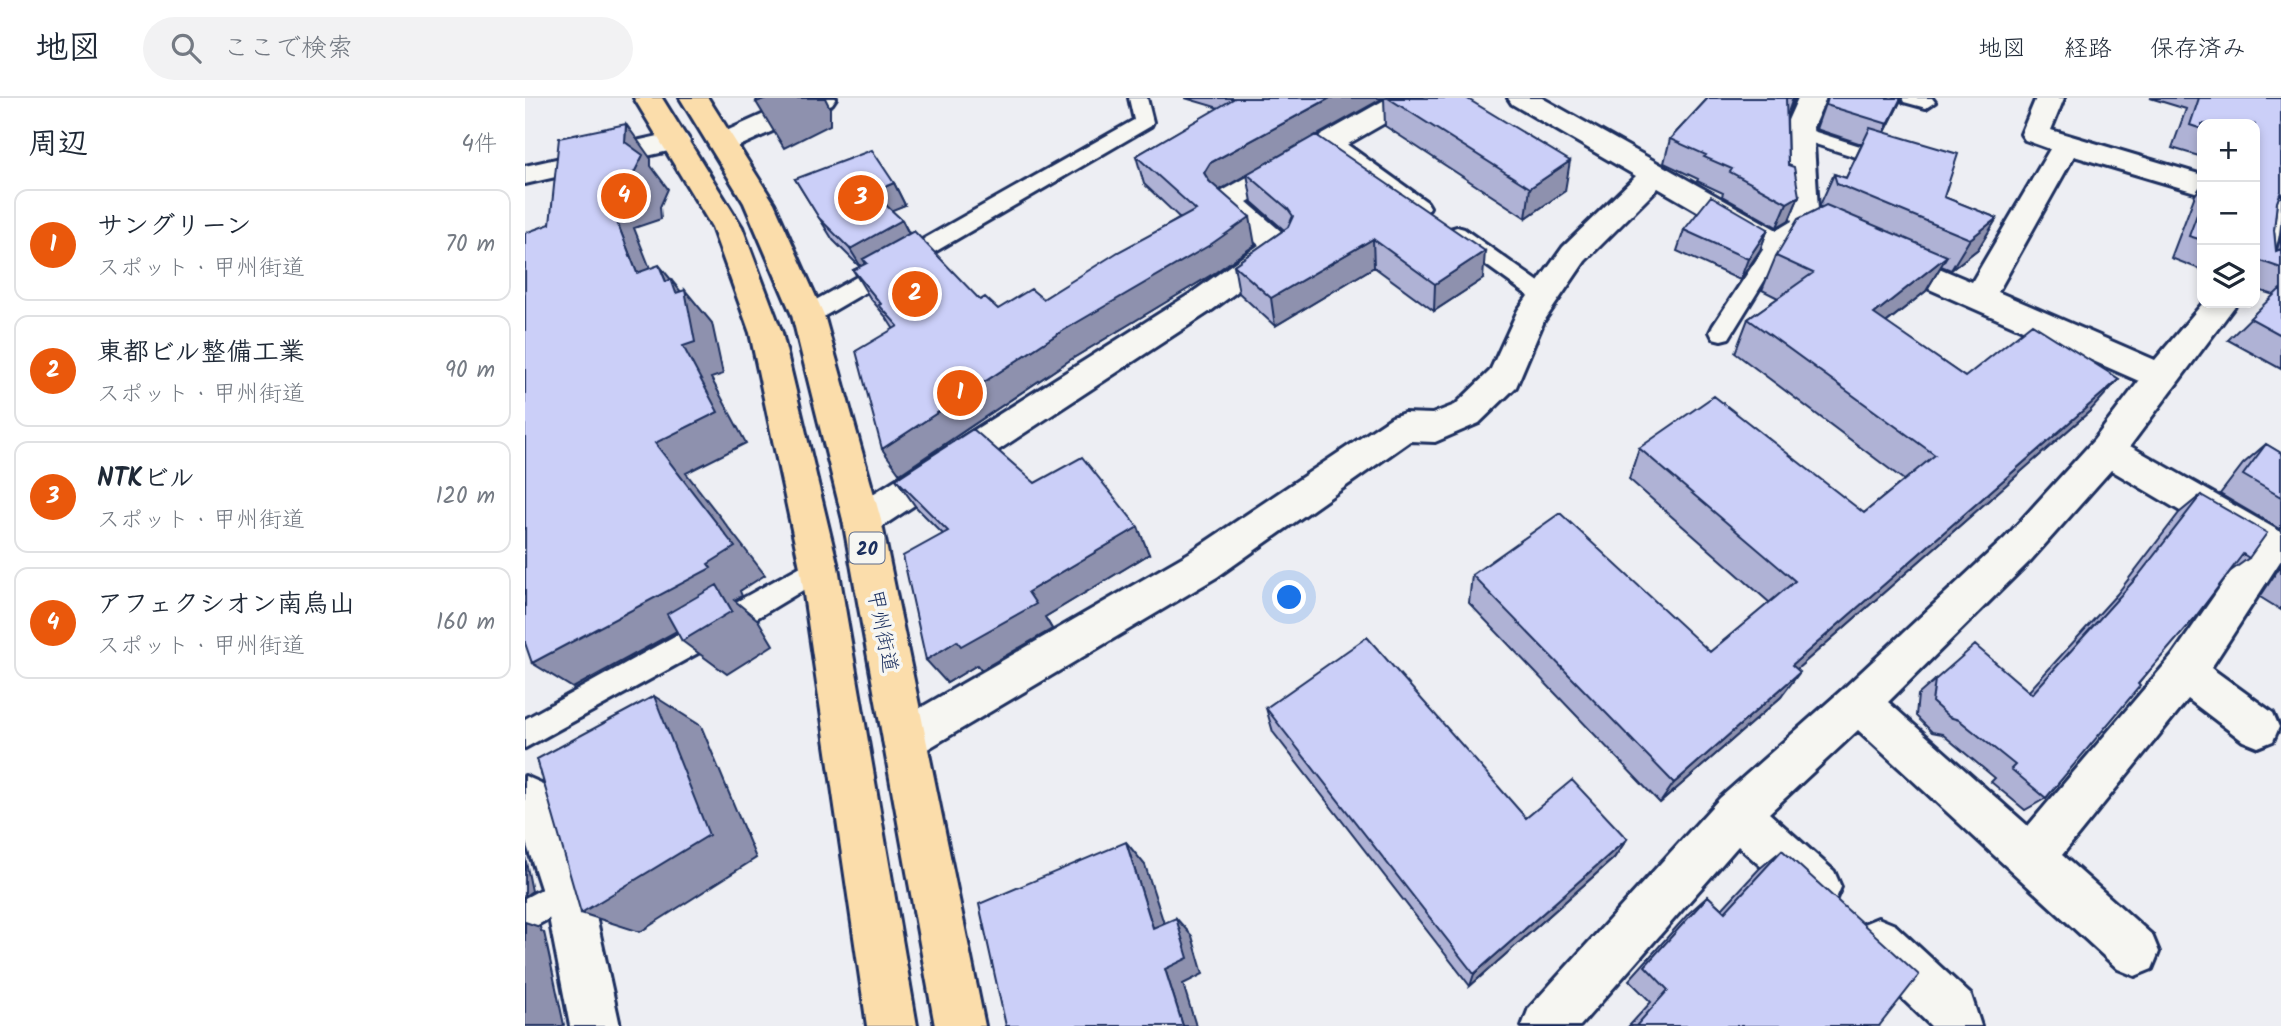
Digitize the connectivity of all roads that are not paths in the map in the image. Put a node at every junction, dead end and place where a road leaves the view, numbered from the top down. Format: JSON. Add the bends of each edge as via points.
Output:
{"nodes":[{"id":1,"x":648,"y":98,"type":"edge"},
{"id":2,"x":694,"y":98,"type":"edge"},
{"id":3,"x":822,"y":98,"type":"edge"},
{"id":4,"x":1138,"y":98,"type":"edge"},
{"id":5,"x":1408,"y":98,"type":"edge"},
{"id":6,"x":1522,"y":98,"type":"edge"},
{"id":7,"x":1812,"y":98,"type":"edge"},
{"id":8,"x":2050,"y":98,"type":"edge"},
{"id":9,"x":770,"y":110,"type":"edge"},
{"id":10,"x":1800,"y":133,"type":"junction"},
{"id":11,"x":676,"y":141,"type":"junction"},
{"id":12,"x":1331,"y":142,"type":"junction"},
{"id":13,"x":723,"y":144,"type":"junction"},
{"id":14,"x":2066,"y":145,"type":"junction"},
{"id":15,"x":1906,"y":166,"type":"edge"},
{"id":16,"x":1655,"y":174,"type":"junction"},
{"id":17,"x":525,"y":175,"type":"edge"},
{"id":18,"x":2197,"y":184,"type":"edge"},
{"id":19,"x":2272,"y":206,"type":"edge"},
{"id":20,"x":1809,"y":224,"type":"junction"},
{"id":21,"x":1777,"y":244,"type":"junction"},
{"id":22,"x":2260,"y":254,"type":"edge"},
{"id":23,"x":1545,"y":297,"type":"junction"},
{"id":24,"x":1979,"y":297,"type":"junction"},
{"id":25,"x":2217,"y":308,"type":"edge"},
{"id":26,"x":808,"y":315,"type":"junction"},
{"id":27,"x":1721,"y":332,"type":"dead end"},
{"id":28,"x":2161,"y":376,"type":"junction"},
{"id":29,"x":2107,"y":450,"type":"junction"},
{"id":30,"x":862,"y":520,"type":"junction"},
{"id":31,"x":819,"y":567,"type":"junction"},
{"id":32,"x":2185,"y":673,"type":"junction"},
{"id":33,"x":1858,"y":703,"type":"junction"},
{"id":34,"x":2258,"y":727,"type":"dead end"},
{"id":35,"x":525,"y":734,"type":"edge"},
{"id":36,"x":905,"y":740,"type":"junction"},
{"id":37,"x":526,"y":800,"type":"edge"},
{"id":38,"x":1736,"y":814,"type":"junction"},
{"id":39,"x":2030,"y":858,"type":"junction"},
{"id":40,"x":566,"y":892,"type":"junction"},
{"id":41,"x":525,"y":916,"type":"edge"},
{"id":42,"x":2136,"y":952,"type":"dead end"},
{"id":43,"x":595,"y":1026,"type":"edge"},
{"id":44,"x":892,"y":1026,"type":"edge"},
{"id":45,"x":960,"y":1026,"type":"edge"},
{"id":46,"x":1547,"y":1026,"type":"edge"},
{"id":47,"x":1956,"y":1026,"type":"edge"}],
"edges":[{"from":1,"to":11,"type":"highway","number":"20"},
{"from":2,"to":13,"type":"highway","name":"甲州街道","number":"20"},
{"from":3,"to":9,"type":"street"},
{"from":4,"to":26,"type":"lane","via":[[1144,122]]},
{"from":5,"to":12,"type":"street"},
{"from":6,"to":16,"type":"street"},
{"from":7,"to":10,"type":"street"},
{"from":8,"to":14,"type":"street","via":[[2035,134]]},
{"from":9,"to":13,"type":"street"},
{"from":10,"to":15,"type":"lane"},
{"from":10,"to":20,"type":"street","via":[[1803,210]]},
{"from":11,"to":17,"type":"street"},
{"from":11,"to":31,"type":"highway","number":"20","via":[[727,227],[766,333]]},
{"from":12,"to":23,"type":"lane"},
{"from":12,"to":30,"type":"street","via":[[1227,201],[1279,246],[1201,302]]},
{"from":13,"to":26,"type":"highway","name":"甲州街道","number":"20","via":[[759,203]]},
{"from":14,"to":18,"type":"street"},
{"from":14,"to":24,"type":"street"},
{"from":16,"to":21,"type":"street"},
{"from":16,"to":23,"type":"street","via":[[1574,254]]},
{"from":19,"to":22,"type":"street","via":[[2270,241]]},
{"from":20,"to":21,"type":"street"},
{"from":20,"to":24,"type":"street"},
{"from":21,"to":27,"type":"lane"},
{"from":23,"to":36,"type":"street","via":[[1529,318],[1504,378],[1467,414],[1435,428],[1404,427],[1203,565]]},
{"from":24,"to":28,"type":"street"},
{"from":25,"to":28,"type":"street"},
{"from":26,"to":30,"type":"highway","name":"甲州街道","number":"20"},
{"from":28,"to":29,"type":"street"},
{"from":29,"to":32,"type":"street","via":[[2270,545]]},
{"from":29,"to":33,"type":"street","via":[[2018,549]]},
{"from":30,"to":36,"type":"highway","name":"甲州街道","number":"20"},
{"from":31,"to":35,"type":"lane"},
{"from":31,"to":44,"type":"highway","number":"20"},
{"from":32,"to":34,"type":"street"},
{"from":32,"to":39,"type":"street"},
{"from":33,"to":38,"type":"street"},
{"from":33,"to":39,"type":"street"},
{"from":36,"to":45,"type":"highway","name":"甲州街道","number":"20"},
{"from":37,"to":40,"type":"street","via":[[547,835]]},
{"from":38,"to":46,"type":"street"},
{"from":38,"to":47,"type":"street","via":[[1953,1013]]},
{"from":39,"to":42,"type":"street"},
{"from":40,"to":41,"type":"lane"},
{"from":40,"to":43,"type":"street"}]}
